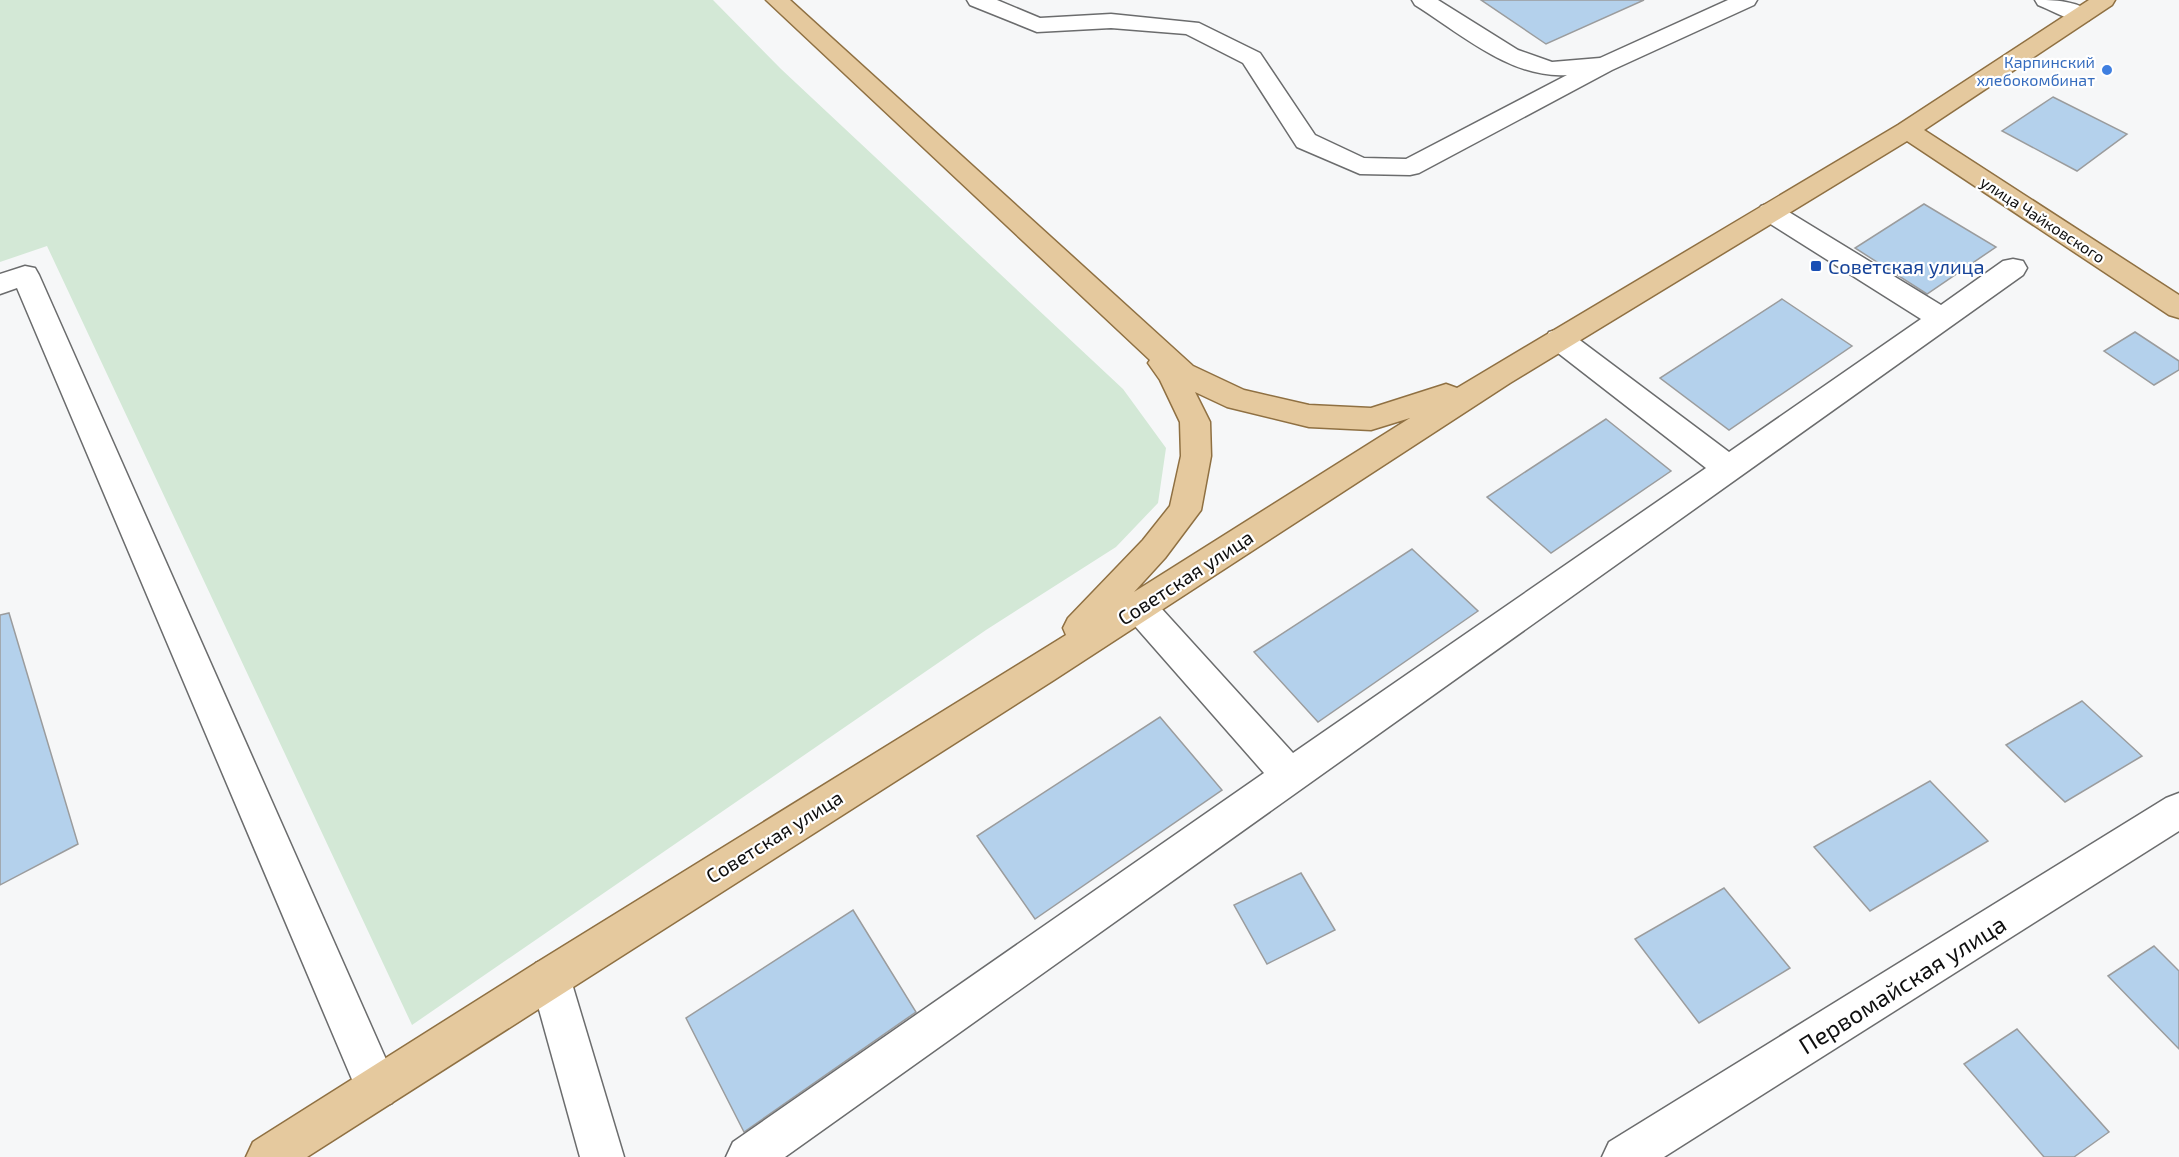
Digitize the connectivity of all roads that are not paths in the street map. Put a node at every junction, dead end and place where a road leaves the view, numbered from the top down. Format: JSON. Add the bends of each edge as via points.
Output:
{"nodes":[{"id":1,"x":777,"y":0,"type":"edge"},
{"id":2,"x":978,"y":0,"type":"edge"},
{"id":3,"x":1423,"y":0,"type":"edge"},
{"id":4,"x":1746,"y":0,"type":"edge"},
{"id":5,"x":2046,"y":0,"type":"edge"},
{"id":6,"x":2104,"y":0,"type":"edge"},
{"id":7,"x":2081,"y":15,"type":"junction"},
{"id":8,"x":1604,"y":65,"type":"junction"},
{"id":9,"x":1907,"y":130,"type":"junction"},
{"id":10,"x":1770,"y":212,"type":"junction"},
{"id":11,"x":2013,"y":268,"type":"dead end"},
{"id":12,"x":0,"y":285,"type":"edge"},
{"id":13,"x":2179,"y":308,"type":"edge"},
{"id":14,"x":1941,"y":318,"type":"junction"},
{"id":15,"x":1146,"y":339,"type":"junction"},
{"id":16,"x":1558,"y":339,"type":"junction"},
{"id":17,"x":1500,"y":375,"type":"junction"},
{"id":18,"x":1728,"y":468,"type":"junction"},
{"id":19,"x":1139,"y":607,"type":"junction"},
{"id":20,"x":1042,"y":669,"type":"junction"},
{"id":21,"x":1290,"y":776,"type":"junction"},
{"id":22,"x":2179,"y":810,"type":"edge"},
{"id":23,"x":550,"y":977,"type":"junction"},
{"id":24,"x":377,"y":1088,"type":"junction"},
{"id":25,"x":268,"y":1157,"type":"edge"},
{"id":26,"x":602,"y":1157,"type":"edge"},
{"id":27,"x":748,"y":1157,"type":"edge"},
{"id":28,"x":1624,"y":1157,"type":"edge"}],
"edges":[{"from":1,"to":15,"type":"main road"},
{"from":2,"to":8,"type":"street","via":[[1037,25],[1111,21],[1191,28],[1252,57],[1306,141],[1360,166],[1410,167]]},
{"from":3,"to":8,"type":"street","via":[[1510,55],[1550,69]]},
{"from":4,"to":8,"type":"street"},
{"from":5,"to":7,"type":"street"},
{"from":6,"to":7,"type":"main road","name":"Советская улица"},
{"from":7,"to":9,"type":"main road","name":"Советская улица"},
{"from":9,"to":10,"type":"main road","name":"Советская улица"},
{"from":9,"to":13,"type":"main road","name":"улица Чайковского"},
{"from":10,"to":14,"type":"street"},
{"from":10,"to":16,"type":"main road","name":"Советская улица"},
{"from":11,"to":14,"type":"street"},
{"from":12,"to":24,"type":"street","via":[[25,275]]},
{"from":14,"to":18,"type":"street"},
{"from":15,"to":17,"type":"main road","via":[[1184,374],[1237,399],[1309,416],[1371,419]]},
{"from":15,"to":20,"type":"main road","via":[[1172,375],[1195,422],[1196,456],[1185,510],[1139,567]]},
{"from":16,"to":17,"type":"main road","name":"Советская улица"},
{"from":16,"to":18,"type":"street"},
{"from":17,"to":19,"type":"main road","name":"Советская улица"},
{"from":18,"to":21,"type":"street"},
{"from":19,"to":20,"type":"main road","name":"Советская улица"},
{"from":19,"to":21,"type":"street"},
{"from":20,"to":23,"type":"main road","name":"Советская улица"},
{"from":21,"to":27,"type":"street"},
{"from":22,"to":28,"type":"street","name":"Первомайская улица"},
{"from":23,"to":24,"type":"main road","name":"Советская улица"},
{"from":23,"to":26,"type":"street"},
{"from":24,"to":25,"type":"main road","name":"Советская улица"}]}
